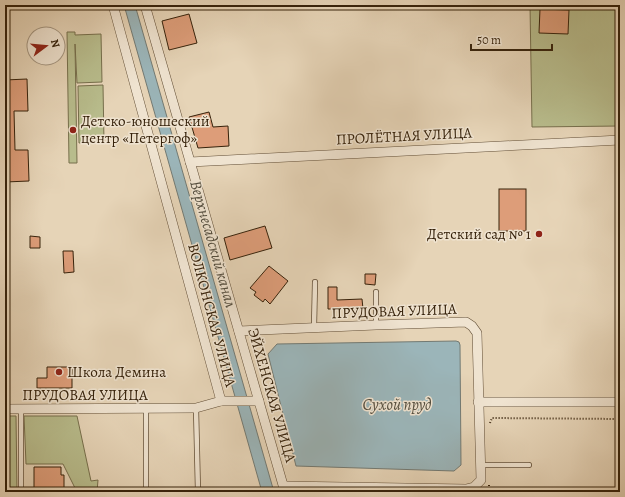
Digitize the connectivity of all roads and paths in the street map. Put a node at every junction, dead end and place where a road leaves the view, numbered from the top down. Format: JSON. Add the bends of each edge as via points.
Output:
{"nodes":[{"id":1,"x":113,"y":5,"type":"edge"},
{"id":2,"x":145,"y":5,"type":"edge"},
{"id":3,"x":620,"y":140,"type":"edge"},
{"id":4,"x":190,"y":162,"type":"junction"},
{"id":5,"x":314,"y":282,"type":"dead end"},
{"id":6,"x":376,"y":292,"type":"dead end"},
{"id":7,"x":376,"y":325,"type":"junction"},
{"id":8,"x":314,"y":327,"type":"junction"},
{"id":9,"x":239,"y":331,"type":"junction"},
{"id":10,"x":220,"y":401,"type":"junction"},
{"id":11,"x":256,"y":402,"type":"junction"},
{"id":12,"x":478,"y":402,"type":"junction"},
{"id":13,"x":620,"y":402,"type":"edge"},
{"id":14,"x":146,"y":408,"type":"junction"},
{"id":15,"x":196,"y":408,"type":"junction"},
{"id":16,"x":5,"y":409,"type":"edge"},
{"id":17,"x":20,"y":409,"type":"junction"},
{"id":18,"x":492,"y":418,"type":"dead end"},
{"id":19,"x":620,"y":419,"type":"edge"},
{"id":20,"x":480,"y":465,"type":"junction"},
{"id":21,"x":529,"y":465,"type":"dead end"},
{"id":22,"x":285,"y":489,"type":"edge"},
{"id":23,"x":21,"y":492,"type":"edge"},
{"id":24,"x":146,"y":492,"type":"edge"},
{"id":25,"x":198,"y":492,"type":"edge"}],
"edges":[{"from":1,"to":10,"type":"street","name":"ВОЛКОНСКАЯ УЛИЦА"},
{"from":2,"to":4,"type":"street","name":"ЭЙХЕНСКАЯ УЛИЦА"},
{"from":3,"to":4,"type":"street","name":"ПРОЛЁТНАЯ УЛИЦА"},
{"from":4,"to":9,"type":"street","name":"ЭЙХЕНСКАЯ УЛИЦА"},
{"from":5,"to":8,"type":"lane"},
{"from":6,"to":7,"type":"lane"},
{"from":7,"to":8,"type":"street","name":"ПРУДОВАЯ УЛИЦА"},
{"from":7,"to":12,"type":"street","name":"ПРУДОВАЯ УЛИЦА","via":[[466,322],[472,326],[477,332]]},
{"from":8,"to":9,"type":"street","name":"ПРУДОВАЯ УЛИЦА"},
{"from":9,"to":11,"type":"street","name":"ЭЙХЕНСКАЯ УЛИЦА"},
{"from":10,"to":11,"type":"street","name":"ПРУДОВАЯ УЛИЦА"},
{"from":10,"to":15,"type":"street","name":"ПРУДОВАЯ УЛИЦА"},
{"from":11,"to":22,"type":"street","name":"ЭЙХЕНСКАЯ УЛИЦА"},
{"from":12,"to":13,"type":"street"},
{"from":12,"to":20,"type":"street","name":"ПРУДОВАЯ УЛИЦА"},
{"from":14,"to":15,"type":"street","name":"ПРУДОВАЯ УЛИЦА"},
{"from":14,"to":17,"type":"street","name":"ПРУДОВАЯ УЛИЦА"},
{"from":14,"to":24,"type":"lane"},
{"from":15,"to":25,"type":"lane"},
{"from":16,"to":17,"type":"street","name":"ПРУДОВАЯ УЛИЦА"},
{"from":17,"to":23,"type":"lane"},
{"from":18,"to":19,"type":"path"},
{"from":20,"to":21,"type":"lane"},
{"from":20,"to":22,"type":"street","name":"ПРУДОВАЯ УЛИЦА","via":[[481,480],[474,487],[466,489]]}]}
